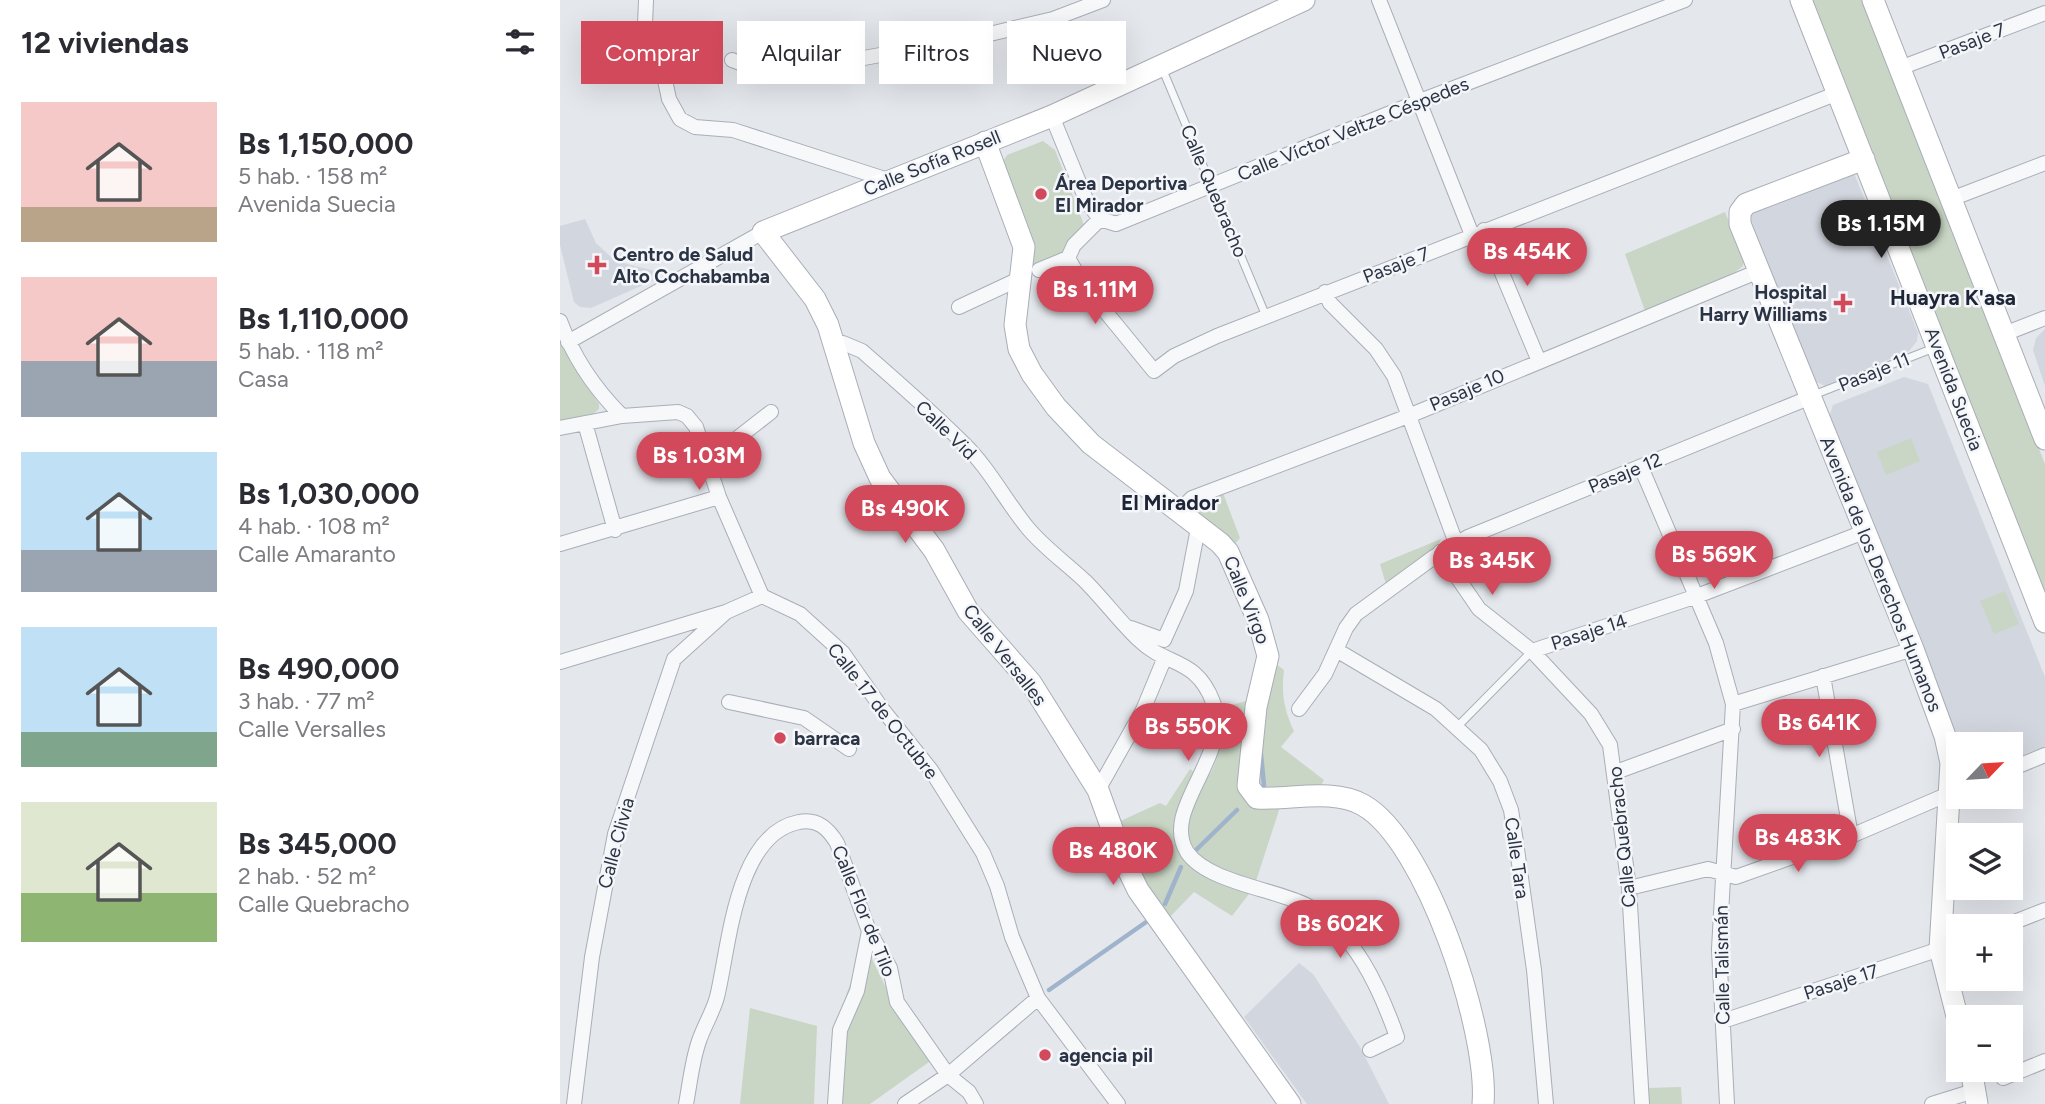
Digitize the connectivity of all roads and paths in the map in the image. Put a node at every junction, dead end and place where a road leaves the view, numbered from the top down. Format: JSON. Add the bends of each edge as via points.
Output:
{"nodes":[{"id":1,"x":646,"y":0,"type":"edge"},
{"id":2,"x":1103,"y":0,"type":"edge"},
{"id":3,"x":1379,"y":0,"type":"edge"},
{"id":4,"x":1685,"y":0,"type":"edge"},
{"id":5,"x":1801,"y":0,"type":"edge"},
{"id":6,"x":1873,"y":0,"type":"edge"},
{"id":7,"x":1291,"y":2,"type":"edge"},
{"id":8,"x":2045,"y":13,"type":"edge"},
{"id":9,"x":732,"y":60,"type":"dead end"},
{"id":10,"x":1161,"y":65,"type":"junction"},
{"id":11,"x":1900,"y":68,"type":"junction"},
{"id":12,"x":1838,"y":93,"type":"junction"},
{"id":13,"x":1420,"y":101,"type":"junction"},
{"id":14,"x":1052,"y":116,"type":"junction"},
{"id":15,"x":985,"y":142,"type":"junction"},
{"id":16,"x":1864,"y":159,"type":"junction"},
{"id":17,"x":2045,"y":163,"type":"edge"},
{"id":18,"x":888,"y":180,"type":"junction"},
{"id":19,"x":1212,"y":184,"type":"junction"},
{"id":20,"x":1951,"y":199,"type":"junction"},
{"id":21,"x":1100,"y":219,"type":"junction"},
{"id":22,"x":763,"y":232,"type":"junction"},
{"id":23,"x":1478,"y":233,"type":"junction"},
{"id":24,"x":1068,"y":258,"type":"junction"},
{"id":25,"x":1039,"y":270,"type":"dead end"},
{"id":26,"x":1759,"y":271,"type":"junction"},
{"id":27,"x":1019,"y":279,"type":"junction"},
{"id":28,"x":1325,"y":292,"type":"junction"},
{"id":29,"x":959,"y":307,"type":"dead end"},
{"id":30,"x":1266,"y":316,"type":"junction"},
{"id":31,"x":2045,"y":318,"type":"edge"},
{"id":32,"x":560,"y":321,"type":"edge"},
{"id":33,"x":2004,"y":334,"type":"junction"},
{"id":34,"x":568,"y":342,"type":"junction"},
{"id":35,"x":833,"y":344,"type":"junction"},
{"id":36,"x":1937,"y":346,"type":"junction"},
{"id":37,"x":1538,"y":359,"type":"junction"},
{"id":38,"x":1811,"y":397,"type":"junction"},
{"id":39,"x":771,"y":412,"type":"dead end"},
{"id":40,"x":622,"y":415,"type":"junction"},
{"id":41,"x":1410,"y":415,"type":"junction"},
{"id":42,"x":585,"y":423,"type":"junction"},
{"id":43,"x":560,"y":428,"type":"edge"},
{"id":44,"x":2045,"y":439,"type":"edge"},
{"id":45,"x":708,"y":461,"type":"junction"},
{"id":46,"x":1641,"y":467,"type":"junction"},
{"id":47,"x":719,"y":497,"type":"junction"},
{"id":48,"x":1178,"y":512,"type":"junction"},
{"id":49,"x":1198,"y":528,"type":"junction"},
{"id":50,"x":615,"y":530,"type":"junction"},
{"id":51,"x":1864,"y":532,"type":"junction"},
{"id":52,"x":1456,"y":543,"type":"junction"},
{"id":53,"x":560,"y":544,"type":"edge"},
{"id":54,"x":1440,"y":552,"type":"junction"},
{"id":55,"x":762,"y":596,"type":"junction"},
{"id":56,"x":1697,"y":596,"type":"junction"},
{"id":57,"x":726,"y":612,"type":"junction"},
{"id":58,"x":2045,"y":622,"type":"edge"},
{"id":59,"x":1130,"y":628,"type":"junction"},
{"id":60,"x":1913,"y":649,"type":"junction"},
{"id":61,"x":1338,"y":651,"type":"junction"},
{"id":62,"x":1532,"y":651,"type":"junction"},
{"id":63,"x":1165,"y":657,"type":"junction"},
{"id":64,"x":560,"y":662,"type":"edge"},
{"id":65,"x":1823,"y":676,"type":"junction"},
{"id":66,"x":729,"y":702,"type":"dead end"},
{"id":67,"x":1732,"y":704,"type":"junction"},
{"id":68,"x":1299,"y":709,"type":"dead end"},
{"id":69,"x":1457,"y":727,"type":"junction"},
{"id":70,"x":1734,"y":729,"type":"junction"},
{"id":71,"x":1946,"y":740,"type":"edge"},
{"id":72,"x":849,"y":749,"type":"dead end"},
{"id":73,"x":2045,"y":755,"type":"edge"},
{"id":74,"x":2023,"y":764,"type":"edge"},
{"id":75,"x":1616,"y":772,"type":"junction"},
{"id":76,"x":1098,"y":790,"type":"junction"},
{"id":77,"x":1946,"y":794,"type":"edge"},
{"id":78,"x":1953,"y":809,"type":"edge"},
{"id":79,"x":1851,"y":836,"type":"junction"},
{"id":80,"x":1722,"y":873,"type":"junction"},
{"id":81,"x":1629,"y":888,"type":"junction"},
{"id":82,"x":2045,"y":911,"type":"edge"},
{"id":83,"x":1950,"y":914,"type":"edge"},
{"id":84,"x":2023,"y":919,"type":"edge"},
{"id":85,"x":869,"y":931,"type":"junction"},
{"id":86,"x":1946,"y":947,"type":"edge"},
{"id":87,"x":1038,"y":998,"type":"junction"},
{"id":88,"x":1723,"y":1021,"type":"junction"},
{"id":89,"x":1370,"y":1050,"type":"dead end"},
{"id":90,"x":2045,"y":1061,"type":"edge"},
{"id":91,"x":2023,"y":1070,"type":"edge"},
{"id":92,"x":948,"y":1075,"type":"junction"},
{"id":93,"x":1977,"y":1097,"type":"edge"},
{"id":94,"x":574,"y":1104,"type":"edge"},
{"id":95,"x":685,"y":1104,"type":"edge"},
{"id":96,"x":835,"y":1104,"type":"edge"},
{"id":97,"x":905,"y":1104,"type":"edge"},
{"id":98,"x":976,"y":1104,"type":"edge"},
{"id":99,"x":1118,"y":1104,"type":"edge"},
{"id":100,"x":1290,"y":1104,"type":"edge"},
{"id":101,"x":1483,"y":1104,"type":"edge"},
{"id":102,"x":1546,"y":1104,"type":"edge"},
{"id":103,"x":1642,"y":1104,"type":"edge"},
{"id":104,"x":1727,"y":1104,"type":"edge"},
{"id":105,"x":1932,"y":1104,"type":"edge"}],
"edges":[{"from":1,"to":18,"type":"street","via":[[645,25],[680,119],[695,127],[733,130]]},
{"from":2,"to":9,"type":"street","via":[[1053,19],[973,38],[793,71],[756,69]]},
{"from":3,"to":13,"type":"street"},
{"from":4,"to":13,"type":"street","name":"Calle Víctor Veltze Céspedes"},
{"from":5,"to":12,"type":"street","name":"Avenida Suecia"},
{"from":6,"to":11,"type":"street"},
{"from":7,"to":10,"type":"street","name":"Calle Sofía Rosell"},
{"from":8,"to":11,"type":"street","name":"Pasaje 7"},
{"from":10,"to":14,"type":"street","name":"Calle Sofía Rosell"},
{"from":10,"to":19,"type":"lane","name":"Calle Quebracho"},
{"from":11,"to":20,"type":"street"},
{"from":12,"to":16,"type":"street","name":"Avenida Suecia"},
{"from":12,"to":23,"type":"street","name":"Pasaje 7"},
{"from":13,"to":19,"type":"street","name":"Calle Víctor Veltze Céspedes"},
{"from":13,"to":23,"type":"street"},
{"from":14,"to":15,"type":"street","name":"Calle Sofía Rosell"},
{"from":14,"to":21,"type":"street","via":[[1087,202]]},
{"from":15,"to":18,"type":"street","name":"Calle Sofía Rosell"},
{"from":15,"to":27,"type":"street","name":"Calle Virgo","via":[[1024,247]]},
{"from":16,"to":26,"type":"street","name":"Avenida de los Derechos Humanos","via":[[1746,204],[1740,224]]},
{"from":16,"to":36,"type":"street","name":"Avenida Suecia"},
{"from":17,"to":20,"type":"street"},
{"from":18,"to":22,"type":"street","name":"Calle Sofía Rosell"},
{"from":19,"to":21,"type":"street","name":"Calle Víctor Veltze Céspedes","via":[[1116,224]]},
{"from":19,"to":30,"type":"lane","name":"Calle Quebracho"},
{"from":20,"to":33,"type":"street"},
{"from":21,"to":24,"type":"street","via":[[1074,245]]},
{"from":22,"to":34,"type":"street","name":"Calle Sofía Rosell"},
{"from":22,"to":35,"type":"street","name":"Calle Versalles","via":[[816,299]]},
{"from":23,"to":28,"type":"street","name":"Pasaje 7"},
{"from":23,"to":37,"type":"street"},
{"from":24,"to":25,"type":"street"},
{"from":24,"to":30,"type":"street","name":"Pasaje 7","via":[[1083,284],[1154,371],[1191,347]]},
{"from":26,"to":37,"type":"street","name":"Pasaje 10"},
{"from":26,"to":38,"type":"street","name":"Avenida de los Derechos Humanos"},
{"from":27,"to":29,"type":"street"},
{"from":27,"to":48,"type":"street","name":"Calle Virgo","via":[[1015,325],[1032,374],[1091,444]]},
{"from":28,"to":30,"type":"street","name":"Pasaje 7"},
{"from":28,"to":41,"type":"street","via":[[1330,303],[1376,349],[1394,376]]},
{"from":31,"to":33,"type":"street"},
{"from":32,"to":34,"type":"street"},
{"from":33,"to":44,"type":"street"},
{"from":34,"to":40,"type":"street","via":[[592,381]]},
{"from":35,"to":59,"type":"street","name":"Calle Vid","via":[[862,351],[965,445],[1028,528]]},
{"from":35,"to":76,"type":"street","name":"Calle Versalles","via":[[852,411],[880,478],[934,550],[968,611],[1031,683]]},
{"from":36,"to":38,"type":"lane","name":"Pasaje 11"},
{"from":36,"to":58,"type":"street","name":"Avenida Suecia"},
{"from":37,"to":41,"type":"street","name":"Pasaje 10"},
{"from":38,"to":46,"type":"street","name":"Pasaje 12"},
{"from":38,"to":51,"type":"street","name":"Avenida de los Derechos Humanos"},
{"from":39,"to":45,"type":"street"},
{"from":40,"to":42,"type":"street"},
{"from":40,"to":45,"type":"street","via":[[678,412],[687,416],[696,427]]},
{"from":41,"to":48,"type":"street","name":"Pasaje 10","via":[[1192,498]]},
{"from":41,"to":52,"type":"street"},
{"from":42,"to":43,"type":"street"},
{"from":42,"to":50,"type":"street"},
{"from":45,"to":47,"type":"street"},
{"from":46,"to":52,"type":"street","name":"Pasaje 12"},
{"from":46,"to":56,"type":"street","name":"Calle Talismán"},
{"from":47,"to":50,"type":"street"},
{"from":47,"to":55,"type":"street"},
{"from":48,"to":49,"type":"street","name":"Calle Virgo"},
{"from":49,"to":59,"type":"street","name":"Calle Vid","via":[[1186,592],[1164,640]]},
{"from":49,"to":101,"type":"street","name":"Calle Virgo","via":[[1228,552],[1266,642],[1268,656],[1256,707],[1248,786],[1257,798],[1349,799],[1372,811],[1396,837],[1430,891],[1457,967],[1483,1069]]},
{"from":50,"to":53,"type":"street"},
{"from":51,"to":56,"type":"street","name":"Pasaje 14"},
{"from":51,"to":60,"type":"street","name":"Avenida de los Derechos Humanos"},
{"from":52,"to":54,"type":"street","name":"Pasaje 12"},
{"from":54,"to":61,"type":"street","name":"Pasaje 12","via":[[1356,614]]},
{"from":54,"to":62,"type":"street","name":"Calle Quebracho","via":[[1479,609]]},
{"from":55,"to":57,"type":"street"},
{"from":55,"to":87,"type":"street","name":"Calle 17 de Octubre","via":[[800,614],[843,653],[931,770],[983,853]]},
{"from":56,"to":62,"type":"street","name":"Pasaje 14"},
{"from":56,"to":67,"type":"street","name":"Calle Talismán","via":[[1726,673]]},
{"from":57,"to":64,"type":"street"},
{"from":57,"to":94,"type":"street","name":"Calle Clivia","via":[[674,659],[615,834],[592,957]]},
{"from":59,"to":63,"type":"street","name":"Calle Vid"},
{"from":60,"to":65,"type":"street"},
{"from":60,"to":71,"type":"street","name":"Avenida de los Derechos Humanos"},
{"from":61,"to":68,"type":"street","name":"Pasaje 12"},
{"from":61,"to":69,"type":"street","name":"Calle Tara","via":[[1436,709]]},
{"from":62,"to":69,"type":"lane","name":"Pasaje 14"},
{"from":62,"to":75,"type":"street","name":"Calle Quebracho","via":[[1600,725]]},
{"from":63,"to":76,"type":"street","via":[[1143,710]]},
{"from":63,"to":89,"type":"street","name":"Calle Vid","via":[[1194,671],[1216,713],[1211,757],[1185,806],[1183,844],[1189,855],[1218,875],[1308,906],[1335,927],[1372,977],[1397,1037]]},
{"from":65,"to":67,"type":"street"},
{"from":65,"to":79,"type":"street"},
{"from":66,"to":72,"type":"street","via":[[804,718]]},
{"from":67,"to":70,"type":"street","name":"Calle Talismán"},
{"from":69,"to":102,"type":"street","name":"Calle Tara","via":[[1480,750],[1500,781],[1511,810],[1534,970]]},
{"from":70,"to":75,"type":"street"},
{"from":70,"to":80,"type":"street","name":"Calle Talismán"},
{"from":73,"to":74,"type":"street"},
{"from":75,"to":81,"type":"street","name":"Calle Quebracho"},
{"from":76,"to":100,"type":"street","name":"Calle Versalles","via":[[1123,859],[1145,902]]},
{"from":77,"to":79,"type":"street"},
{"from":78,"to":83,"type":"street","name":"Avenida de los Derechos Humanos"},
{"from":79,"to":80,"type":"street","via":[[1736,877]]},
{"from":80,"to":81,"type":"street","via":[[1708,869]]},
{"from":80,"to":88,"type":"street","name":"Calle Talismán","via":[[1719,949]]},
{"from":81,"to":103,"type":"street","name":"Calle Quebracho"},
{"from":82,"to":84,"type":"street"},
{"from":85,"to":92,"type":"street","name":"Calle Flor de Tilo","via":[[890,968],[897,1002]]},
{"from":85,"to":95,"type":"street","name":"Calle Flor de Tilo","via":[[829,830],[807,821],[779,831],[757,854],[746,875],[732,916],[717,999],[699,1042]]},
{"from":85,"to":96,"type":"street","via":[[857,990],[840,1030]]},
{"from":86,"to":88,"type":"street","name":"Pasaje 17"},
{"from":87,"to":92,"type":"street"},
{"from":87,"to":99,"type":"street","name":"Calle 17 de Octubre"},
{"from":88,"to":104,"type":"street","name":"Calle Talismán"},
{"from":90,"to":91,"type":"street"},
{"from":92,"to":97,"type":"street"},
{"from":92,"to":98,"type":"street","name":"Calle Flor de Tilo"},
{"from":93,"to":105,"type":"street"}]}
